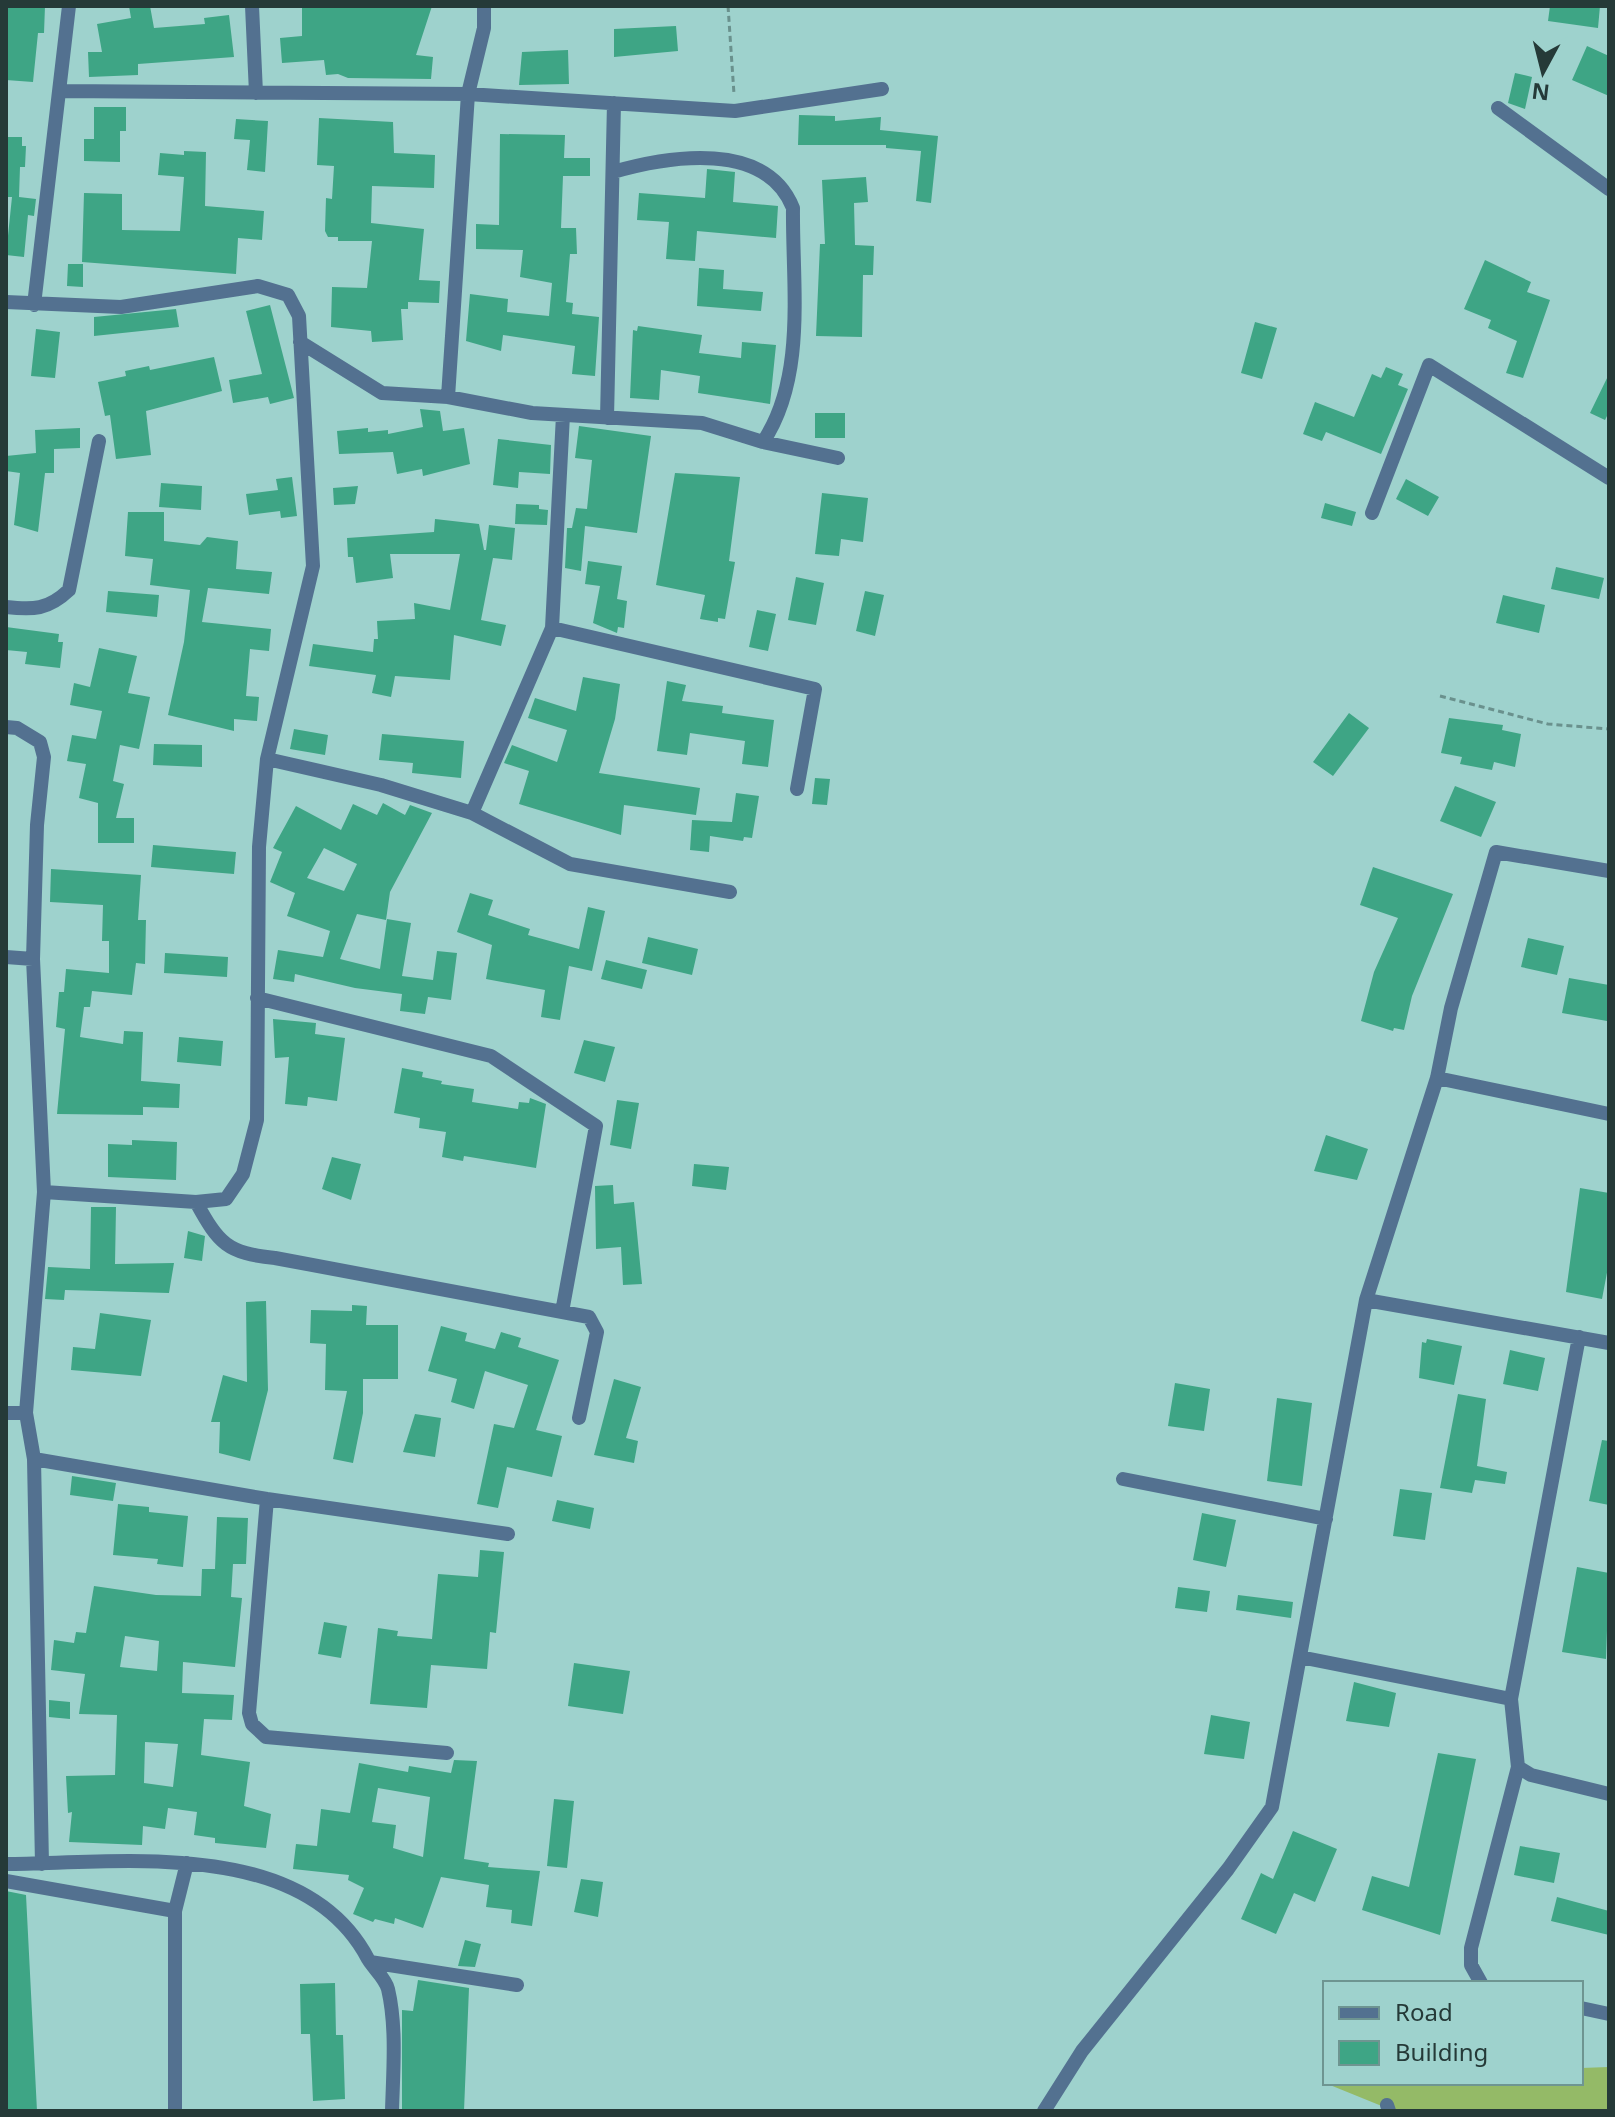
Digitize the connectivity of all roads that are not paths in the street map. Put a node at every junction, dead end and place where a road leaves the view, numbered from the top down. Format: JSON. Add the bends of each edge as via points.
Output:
{"nodes":[{"id":1,"x":69,"y":6,"type":"edge"},
{"id":2,"x":252,"y":6,"type":"edge"},
{"id":3,"x":484,"y":6,"type":"edge"},
{"id":4,"x":882,"y":89,"type":"dead end"},
{"id":5,"x":61,"y":91,"type":"junction"},
{"id":6,"x":256,"y":93,"type":"junction"},
{"id":7,"x":468,"y":94,"type":"junction"},
{"id":8,"x":614,"y":103,"type":"junction"},
{"id":9,"x":1498,"y":108,"type":"dead end"},
{"id":10,"x":613,"y":172,"type":"junction"},
{"id":11,"x":1609,"y":189,"type":"edge"},
{"id":12,"x":6,"y":302,"type":"edge"},
{"id":13,"x":34,"y":305,"type":"junction"},
{"id":14,"x":300,"y":342,"type":"junction"},
{"id":15,"x":448,"y":397,"type":"junction"},
{"id":16,"x":563,"y":415,"type":"junction"},
{"id":17,"x":607,"y":418,"type":"junction"},
{"id":18,"x":99,"y":441,"type":"dead end"},
{"id":19,"x":763,"y":442,"type":"junction"},
{"id":20,"x":838,"y":458,"type":"dead end"},
{"id":21,"x":1609,"y":478,"type":"edge"},
{"id":22,"x":1372,"y":513,"type":"dead end"},
{"id":23,"x":6,"y":607,"type":"edge"},
{"id":24,"x":552,"y":628,"type":"junction"},
{"id":25,"x":6,"y":727,"type":"edge"},
{"id":26,"x":267,"y":759,"type":"junction"},
{"id":27,"x":797,"y":789,"type":"dead end"},
{"id":28,"x":472,"y":813,"type":"junction"},
{"id":29,"x":1609,"y":871,"type":"edge"},
{"id":30,"x":730,"y":892,"type":"dead end"},
{"id":31,"x":6,"y":957,"type":"edge"},
{"id":32,"x":33,"y":959,"type":"junction"},
{"id":33,"x":257,"y":998,"type":"junction"},
{"id":34,"x":1437,"y":1078,"type":"junction"},
{"id":35,"x":1609,"y":1114,"type":"edge"},
{"id":36,"x":44,"y":1192,"type":"junction"},
{"id":37,"x":196,"y":1202,"type":"junction"},
{"id":38,"x":1366,"y":1300,"type":"junction"},
{"id":39,"x":562,"y":1312,"type":"junction"},
{"id":40,"x":1579,"y":1337,"type":"junction"},
{"id":41,"x":1609,"y":1343,"type":"edge"},
{"id":42,"x":6,"y":1413,"type":"edge"},
{"id":43,"x":26,"y":1413,"type":"junction"},
{"id":44,"x":579,"y":1418,"type":"dead end"},
{"id":45,"x":34,"y":1459,"type":"junction"},
{"id":46,"x":1123,"y":1479,"type":"dead end"},
{"id":47,"x":267,"y":1499,"type":"junction"},
{"id":48,"x":1326,"y":1519,"type":"junction"},
{"id":49,"x":508,"y":1534,"type":"dead end"},
{"id":50,"x":1300,"y":1657,"type":"junction"},
{"id":51,"x":1511,"y":1699,"type":"junction"},
{"id":52,"x":447,"y":1753,"type":"dead end"},
{"id":53,"x":1518,"y":1767,"type":"junction"},
{"id":54,"x":1609,"y":1794,"type":"edge"},
{"id":55,"x":187,"y":1863,"type":"junction"},
{"id":56,"x":6,"y":1864,"type":"edge"},
{"id":57,"x":42,"y":1864,"type":"junction"},
{"id":58,"x":6,"y":1881,"type":"edge"},
{"id":59,"x":175,"y":1911,"type":"junction"},
{"id":60,"x":370,"y":1962,"type":"junction"},
{"id":61,"x":1480,"y":1981,"type":"edge"},
{"id":62,"x":517,"y":1985,"type":"dead end"},
{"id":63,"x":1583,"y":2008,"type":"edge"},
{"id":64,"x":1609,"y":2014,"type":"edge"},
{"id":65,"x":175,"y":2111,"type":"edge"},
{"id":66,"x":392,"y":2111,"type":"edge"},
{"id":67,"x":1044,"y":2111,"type":"edge"}],
"edges":[{"from":1,"to":5,"type":"street"},
{"from":2,"to":6,"type":"street"},
{"from":3,"to":7,"type":"street"},
{"from":4,"to":8,"type":"street","via":[[735,111]]},
{"from":5,"to":6,"type":"street"},
{"from":5,"to":13,"type":"street"},
{"from":6,"to":7,"type":"street"},
{"from":7,"to":8,"type":"street"},
{"from":7,"to":15,"type":"street"},
{"from":8,"to":10,"type":"street"},
{"from":9,"to":11,"type":"street"},
{"from":10,"to":17,"type":"street"},
{"from":10,"to":19,"type":"street","via":[[643,163],[711,157],[755,168],[785,189],[793,208],[792,368],[774,426]]},
{"from":12,"to":13,"type":"street"},
{"from":13,"to":14,"type":"street","via":[[121,307],[258,286],[288,295],[299,316]]},
{"from":14,"to":15,"type":"street","via":[[382,393]]},
{"from":14,"to":26,"type":"street","via":[[313,566]]},
{"from":15,"to":16,"type":"street"},
{"from":16,"to":17,"type":"street"},
{"from":16,"to":24,"type":"street"},
{"from":17,"to":19,"type":"street","via":[[702,423]]},
{"from":18,"to":23,"type":"street","via":[[69,590],[37,610]]},
{"from":19,"to":20,"type":"street"},
{"from":21,"to":22,"type":"street","via":[[1429,365]]},
{"from":24,"to":27,"type":"street","via":[[815,689]]},
{"from":24,"to":28,"type":"street"},
{"from":25,"to":32,"type":"street","via":[[40,742],[44,757]]},
{"from":26,"to":28,"type":"street"},
{"from":26,"to":33,"type":"street","via":[[259,847]]},
{"from":28,"to":30,"type":"street","via":[[570,864]]},
{"from":29,"to":34,"type":"street","via":[[1496,852],[1451,1008]]},
{"from":31,"to":32,"type":"street"},
{"from":32,"to":36,"type":"street"},
{"from":33,"to":37,"type":"street","via":[[257,1120],[243,1174],[226,1199]]},
{"from":33,"to":39,"type":"street","via":[[491,1056],[596,1126]]},
{"from":34,"to":35,"type":"street"},
{"from":34,"to":38,"type":"street"},
{"from":36,"to":37,"type":"street"},
{"from":36,"to":43,"type":"street"},
{"from":37,"to":39,"type":"street","via":[[217,1239],[242,1254]]},
{"from":38,"to":40,"type":"street"},
{"from":38,"to":48,"type":"street"},
{"from":39,"to":44,"type":"street","via":[[589,1317],[597,1332]]},
{"from":40,"to":41,"type":"street"},
{"from":40,"to":51,"type":"street"},
{"from":42,"to":43,"type":"street"},
{"from":43,"to":45,"type":"street"},
{"from":45,"to":47,"type":"street"},
{"from":45,"to":57,"type":"street"},
{"from":46,"to":48,"type":"street"},
{"from":47,"to":49,"type":"street"},
{"from":47,"to":52,"type":"street","via":[[252,1724],[266,1737]]},
{"from":48,"to":50,"type":"street"},
{"from":50,"to":51,"type":"street"},
{"from":50,"to":67,"type":"street","via":[[1272,1807],[1082,2051]]},
{"from":51,"to":53,"type":"street"},
{"from":53,"to":54,"type":"street"},
{"from":53,"to":61,"type":"street","via":[[1471,1948],[1471,1965]]},
{"from":55,"to":57,"type":"street"},
{"from":55,"to":59,"type":"street"},
{"from":55,"to":60,"type":"street","via":[[262,1875],[324,1907],[358,1937]]},
{"from":56,"to":57,"type":"street"},
{"from":58,"to":59,"type":"street"},
{"from":59,"to":65,"type":"street"},
{"from":60,"to":62,"type":"street"},
{"from":60,"to":66,"type":"street","via":[[387,1987]]},
{"from":63,"to":64,"type":"street"}]}
